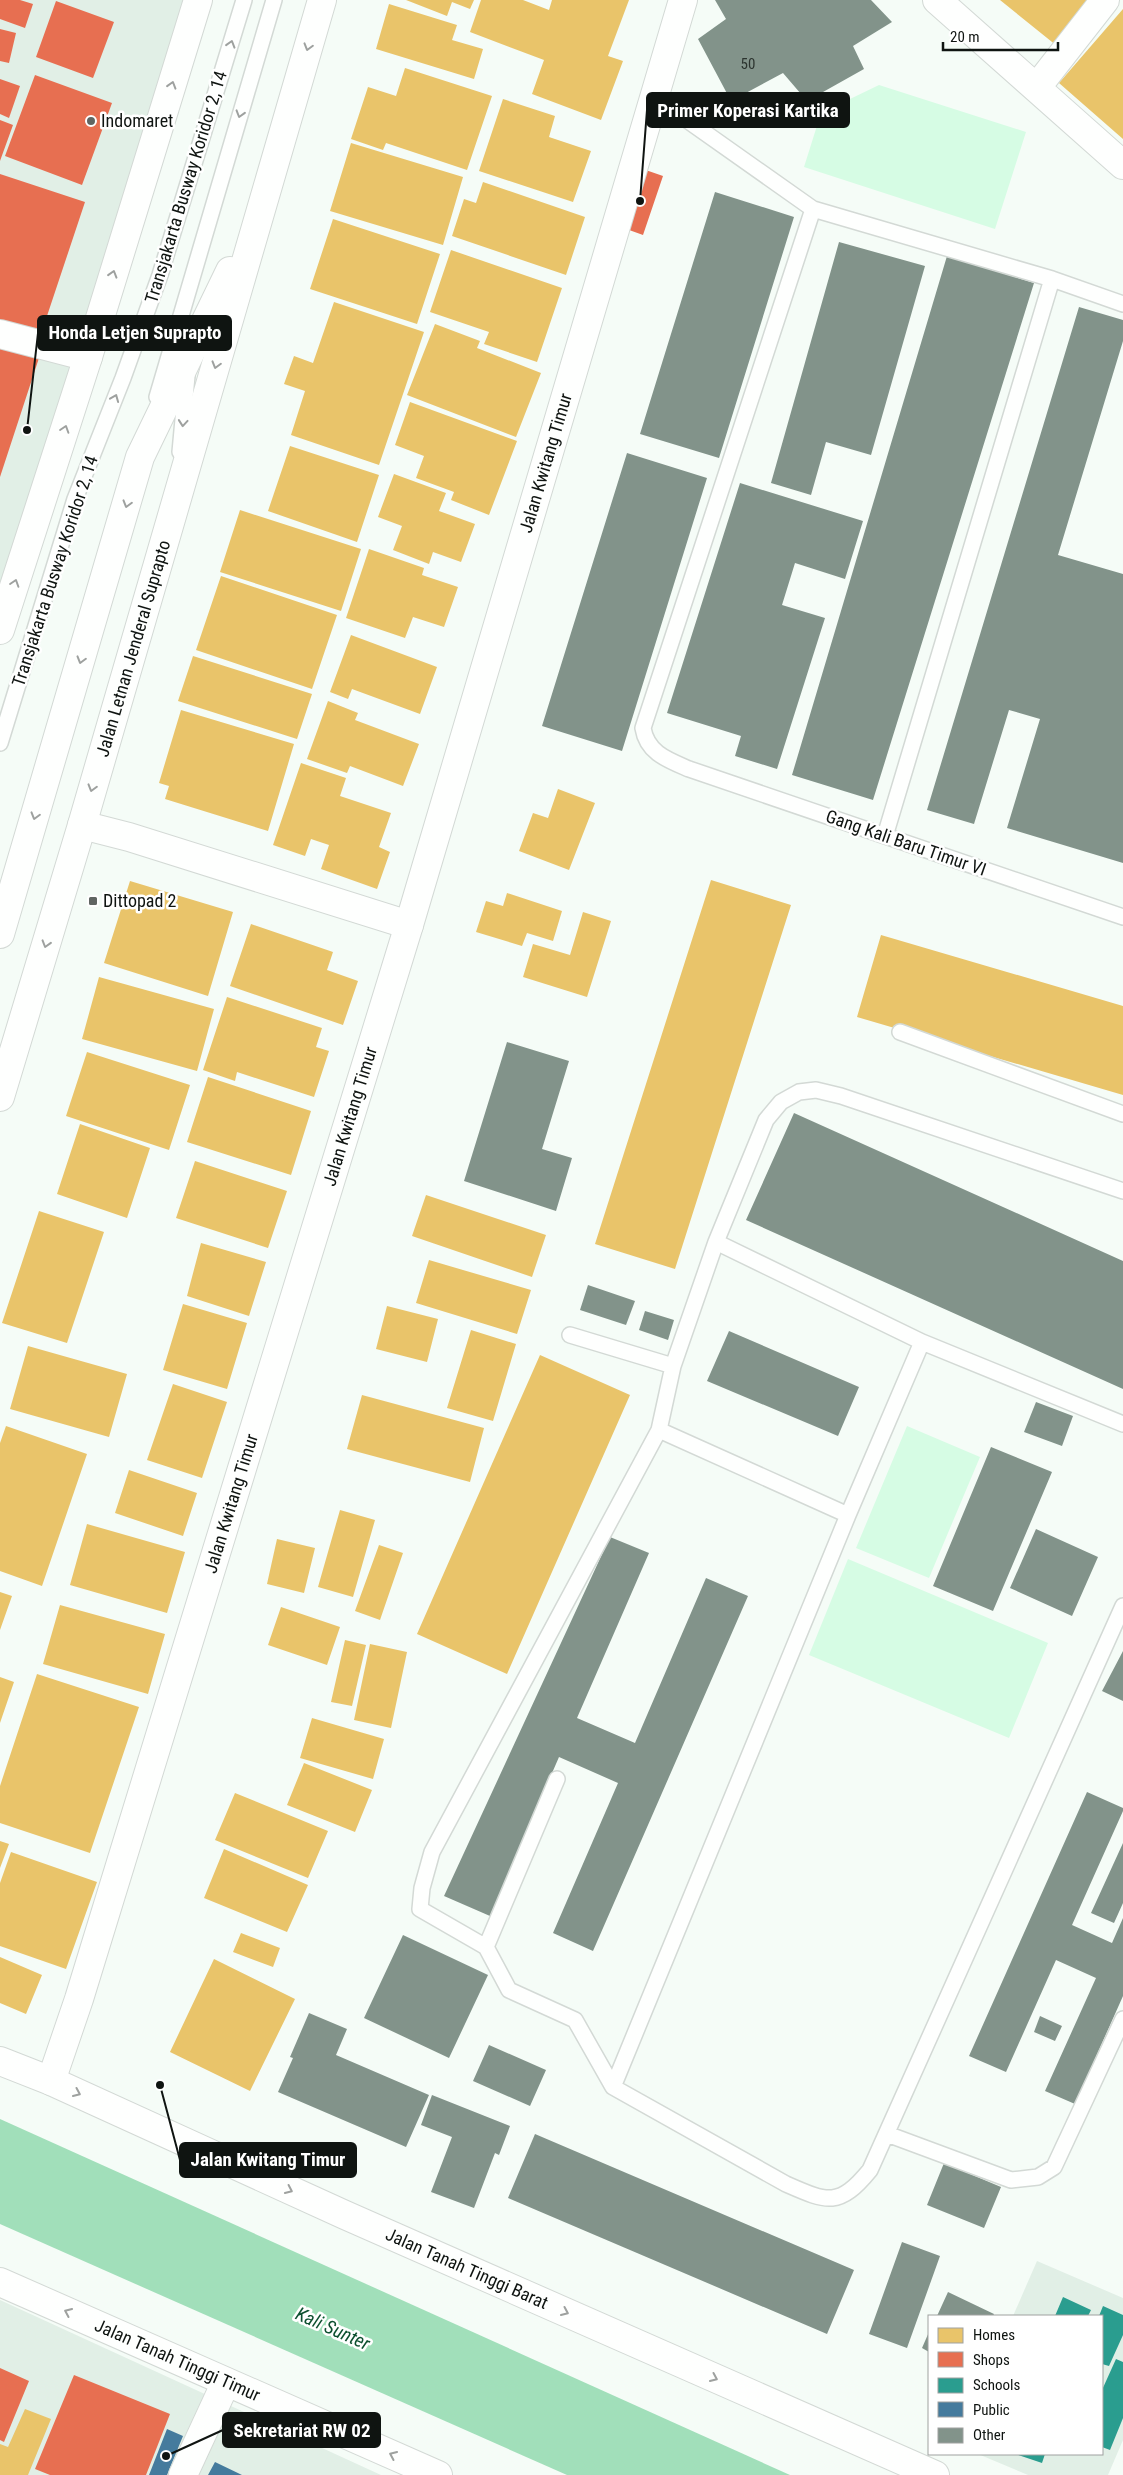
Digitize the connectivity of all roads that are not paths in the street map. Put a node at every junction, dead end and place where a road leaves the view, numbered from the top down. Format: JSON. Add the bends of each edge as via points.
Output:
{"nodes":[{"id":1,"x":198,"y":0,"type":"edge"},
{"id":2,"x":244,"y":0,"type":"edge"},
{"id":3,"x":274,"y":0,"type":"edge"},
{"id":4,"x":322,"y":0,"type":"edge"},
{"id":5,"x":683,"y":0,"type":"edge"},
{"id":6,"x":937,"y":0,"type":"edge"},
{"id":7,"x":1105,"y":0,"type":"edge"},
{"id":8,"x":1037,"y":87,"type":"junction"},
{"id":9,"x":653,"y":96,"type":"junction"},
{"id":10,"x":1123,"y":165,"type":"edge"},
{"id":11,"x":264,"y":200,"type":"junction"},
{"id":12,"x":813,"y":209,"type":"junction"},
{"id":13,"x":199,"y":252,"type":"junction"},
{"id":14,"x":1052,"y":279,"type":"junction"},
{"id":15,"x":1123,"y":304,"type":"edge"},
{"id":16,"x":0,"y":334,"type":"edge"},
{"id":17,"x":88,"y":357,"type":"junction"},
{"id":18,"x":189,"y":357,"type":"junction"},
{"id":19,"x":140,"y":457,"type":"junction"},
{"id":20,"x":175,"y":506,"type":"junction"},
{"id":21,"x":0,"y":630,"type":"edge"},
{"id":22,"x":0,"y":743,"type":"edge"},
{"id":23,"x":82,"y":825,"type":"junction"},
{"id":24,"x":885,"y":836,"type":"junction"},
{"id":25,"x":1123,"y":917,"type":"edge"},
{"id":26,"x":409,"y":925,"type":"junction"},
{"id":27,"x":0,"y":934,"type":"edge"},
{"id":28,"x":900,"y":1032,"type":"dead end"},
{"id":29,"x":0,"y":1097,"type":"edge"},
{"id":30,"x":1123,"y":1114,"type":"edge"},
{"id":31,"x":1123,"y":1191,"type":"edge"},
{"id":32,"x":716,"y":1242,"type":"junction"},
{"id":33,"x":570,"y":1335,"type":"dead end"},
{"id":34,"x":922,"y":1342,"type":"junction"},
{"id":35,"x":673,"y":1366,"type":"junction"},
{"id":36,"x":1123,"y":1424,"type":"edge"},
{"id":37,"x":659,"y":1430,"type":"junction"},
{"id":38,"x":848,"y":1516,"type":"junction"},
{"id":39,"x":1122,"y":1612,"type":"edge"},
{"id":40,"x":557,"y":1778,"type":"dead end"},
{"id":41,"x":486,"y":1947,"type":"junction"},
{"id":42,"x":1123,"y":2019,"type":"edge"},
{"id":43,"x":0,"y":2061,"type":"edge"},
{"id":44,"x":51,"y":2081,"type":"junction"},
{"id":45,"x":613,"y":2087,"type":"junction"},
{"id":46,"x":887,"y":2134,"type":"junction"},
{"id":47,"x":0,"y":2282,"type":"edge"},
{"id":48,"x":226,"y":2382,"type":"junction"},
{"id":49,"x":183,"y":2475,"type":"edge"},
{"id":50,"x":438,"y":2475,"type":"edge"},
{"id":51,"x":935,"y":2475,"type":"edge"}],
"edges":[{"from":17,"to":1,"type":"main road","one_way":true},
{"from":22,"to":2,"type":"lane","name":"Transjakarta Busway Koridor 2, 14","one_way":true,"via":[[75,499],[160,274]]},
{"from":3,"to":13,"type":"lane","name":"Transjakarta Busway Koridor 2, 14","one_way":true},
{"from":4,"to":11,"type":"main road","name":"Jalan Letnan Jenderal Suprapto","one_way":true},
{"from":5,"to":9,"type":"main road","name":"Jalan Kwitang Timur"},
{"from":6,"to":8,"type":"main road"},
{"from":7,"to":8,"type":"main road"},
{"from":8,"to":10,"type":"main road"},
{"from":9,"to":12,"type":"lane"},
{"from":9,"to":26,"type":"main road","name":"Jalan Kwitang Timur"},
{"from":11,"to":18,"type":"main road","name":"Jalan Letnan Jenderal Suprapto"},
{"from":11,"to":20,"type":"main road","name":"Jalan Letnan Jenderal Suprapto","one_way":true},
{"from":12,"to":14,"type":"lane"},
{"from":12,"to":24,"type":"lane","name":"Gang Kali Baru Timur VI","via":[[644,728],[645,737],[650,748],[688,769]]},
{"from":13,"to":18,"type":"lane"},
{"from":13,"to":19,"type":"lane"},
{"from":14,"to":15,"type":"lane"},
{"from":14,"to":24,"type":"lane"},
{"from":16,"to":17,"type":"main road"},
{"from":21,"to":17,"type":"main road","one_way":true},
{"from":18,"to":19,"type":"main road","name":"Jalan Letnan Jenderal Suprapto"},
{"from":18,"to":20,"type":"lane","one_way":true},
{"from":19,"to":27,"type":"main road","name":"Jalan Letnan Jenderal Suprapto","one_way":true},
{"from":20,"to":23,"type":"main road","name":"Jalan Letnan Jenderal Suprapto","one_way":true},
{"from":23,"to":26,"type":"main road"},
{"from":23,"to":29,"type":"main road","name":"Jalan Letnan Jenderal Suprapto","one_way":true},
{"from":24,"to":25,"type":"lane","name":"Gang Kali Baru Timur VI"},
{"from":26,"to":44,"type":"main road","name":"Jalan Kwitang Timur","via":[[82,1990]]},
{"from":28,"to":30,"type":"lane"},
{"from":31,"to":32,"type":"lane","via":[[841,1096],[816,1090],[799,1092],[781,1102],[766,1120]]},
{"from":32,"to":34,"type":"lane"},
{"from":32,"to":35,"type":"lane"},
{"from":33,"to":35,"type":"lane"},
{"from":34,"to":36,"type":"lane"},
{"from":34,"to":38,"type":"lane"},
{"from":35,"to":37,"type":"lane"},
{"from":37,"to":38,"type":"lane"},
{"from":37,"to":41,"type":"lane","via":[[432,1852],[420,1909]]},
{"from":38,"to":45,"type":"lane"},
{"from":39,"to":46,"type":"lane"},
{"from":40,"to":41,"type":"lane"},
{"from":41,"to":45,"type":"lane","via":[[509,1990],[575,2020]]},
{"from":42,"to":46,"type":"lane","via":[[1054,2167],[1038,2177],[1011,2180]]},
{"from":43,"to":44,"type":"main road","name":"Jalan Tanah Tinggi Barat"},
{"from":44,"to":51,"type":"main road","name":"Jalan Tanah Tinggi Barat","one_way":true,"via":[[336,2211]]},
{"from":45,"to":46,"type":"lane","via":[[786,2184],[830,2199],[845,2195],[856,2187],[870,2170]]},
{"from":48,"to":47,"type":"main road","name":"Jalan Tanah Tinggi Timur","one_way":true},
{"from":48,"to":49,"type":"main road"},
{"from":50,"to":48,"type":"main road","name":"Jalan Tanah Tinggi Timur","one_way":true}]}
